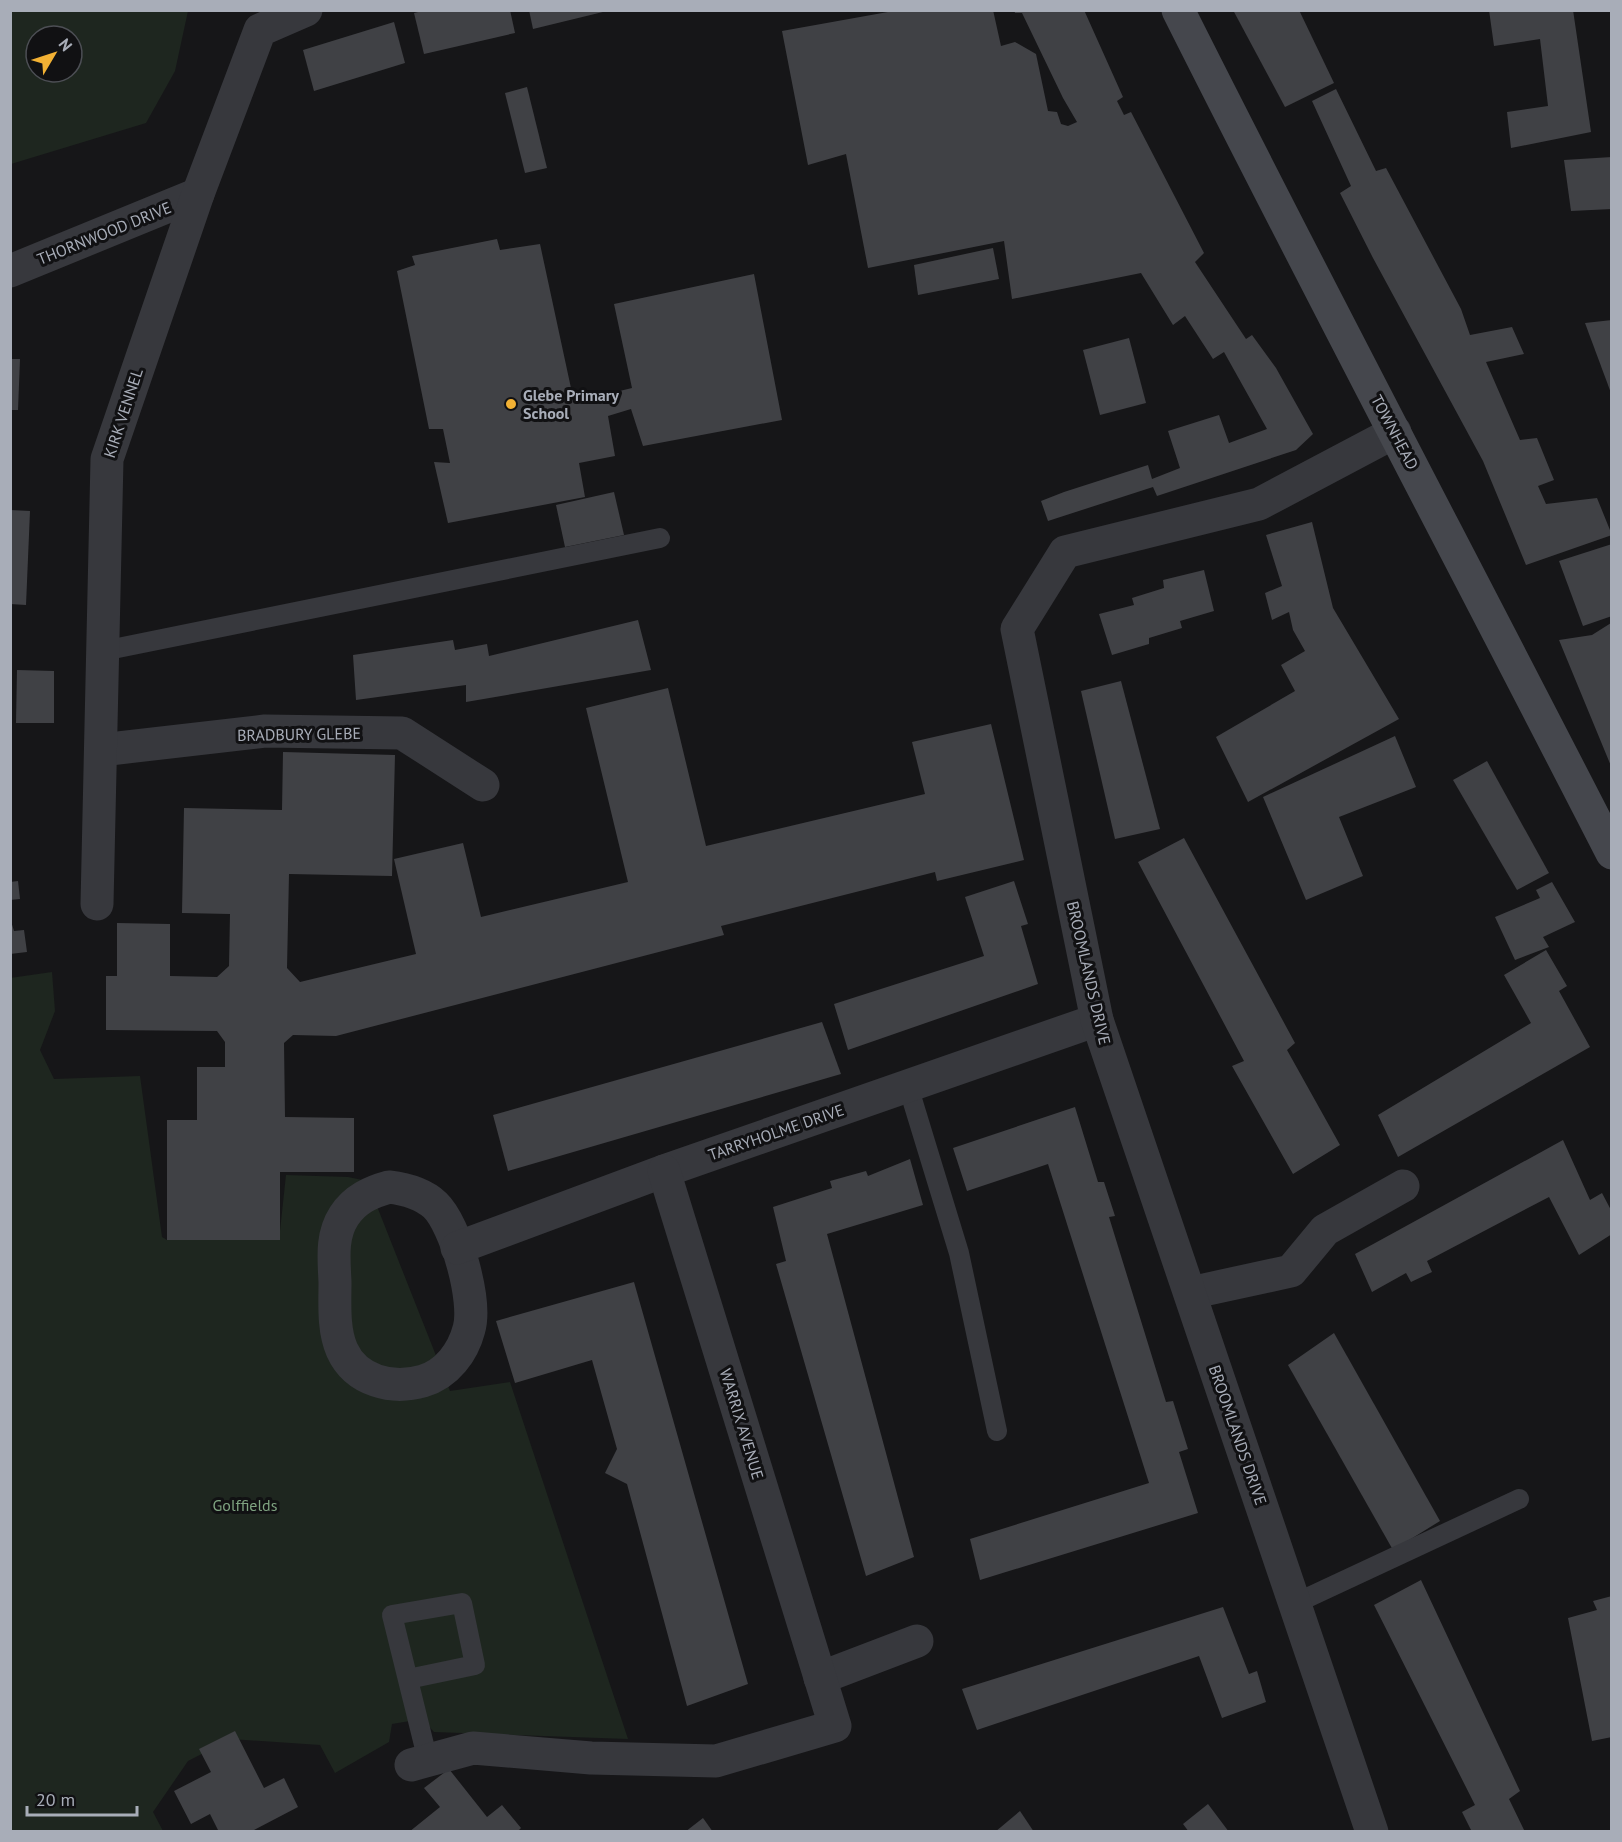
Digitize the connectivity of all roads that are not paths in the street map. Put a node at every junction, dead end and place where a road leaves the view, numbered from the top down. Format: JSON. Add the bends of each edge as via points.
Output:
{"nodes":[{"id":1,"x":306,"y":10,"type":"edge"},
{"id":2,"x":1178,"y":10,"type":"edge"},
{"id":3,"x":198,"y":194,"type":"junction"},
{"id":4,"x":10,"y":271,"type":"edge"},
{"id":5,"x":1395,"y":432,"type":"junction"},
{"id":6,"x":660,"y":538,"type":"dead end"},
{"id":7,"x":103,"y":651,"type":"junction"},
{"id":8,"x":101,"y":750,"type":"junction"},
{"id":9,"x":483,"y":785,"type":"dead end"},
{"id":10,"x":1611,"y":853,"type":"edge"},
{"id":11,"x":97,"y":904,"type":"dead end"},
{"id":12,"x":1097,"y":1020,"type":"junction"},
{"id":13,"x":908,"y":1086,"type":"junction"},
{"id":14,"x":664,"y":1171,"type":"junction"},
{"id":15,"x":1403,"y":1186,"type":"dead end"},
{"id":16,"x":457,"y":1248,"type":"junction"},
{"id":17,"x":1190,"y":1293,"type":"junction"},
{"id":18,"x":997,"y":1431,"type":"dead end"},
{"id":19,"x":1519,"y":1499,"type":"dead end"},
{"id":20,"x":1294,"y":1604,"type":"junction"},
{"id":21,"x":917,"y":1641,"type":"dead end"},
{"id":22,"x":408,"y":1678,"type":"junction"},
{"id":23,"x":820,"y":1678,"type":"junction"},
{"id":24,"x":420,"y":1763,"type":"joint"},
{"id":25,"x":1372,"y":1832,"type":"edge"}],
"edges":[{"from":1,"to":3,"type":"street","name":"KIRK VENNEL","via":[[260,30]]},
{"from":2,"to":5,"type":"main road","name":"TOWNHEAD"},
{"from":3,"to":4,"type":"street","name":"THORNWOOD DRIVE"},
{"from":3,"to":7,"type":"street","name":"KIRK VENNEL","via":[[107,459]]},
{"from":5,"to":10,"type":"main road","name":"TOWNHEAD"},
{"from":5,"to":12,"type":"street","name":"BROOMLANDS DRIVE","via":[[1258,504],[1065,552],[1017,629]]},
{"from":6,"to":7,"type":"lane"},
{"from":7,"to":8,"type":"street","name":"KIRK VENNEL"},
{"from":8,"to":9,"type":"street","name":"BRADBURY GLEBE","via":[[266,731],[402,733]]},
{"from":8,"to":11,"type":"street","name":"KIRK VENNEL"},
{"from":12,"to":13,"type":"street","name":"TARRYHOLME DRIVE"},
{"from":12,"to":17,"type":"street","name":"BROOMLANDS DRIVE"},
{"from":13,"to":14,"type":"street","name":"TARRYHOLME DRIVE"},
{"from":13,"to":18,"type":"lane","via":[[959,1253]]},
{"from":14,"to":16,"type":"street","name":"TARRYHOLME DRIVE"},
{"from":14,"to":23,"type":"street","name":"WARRIX AVENUE"},
{"from":15,"to":17,"type":"street","via":[[1324,1230],[1291,1271]]},
{"from":16,"to":16,"type":"street","via":[[472,1308],[464,1345],[453,1362],[434,1376],[395,1386],[356,1370],[341,1348],[335,1314],[334,1240],[345,1214],[376,1190],[406,1189],[423,1196],[444,1215]]},
{"from":17,"to":20,"type":"street","name":"BROOMLANDS DRIVE"},
{"from":19,"to":20,"type":"lane"},
{"from":20,"to":25,"type":"street","name":"BROOMLANDS DRIVE"},
{"from":21,"to":23,"type":"street"},
{"from":22,"to":22,"type":"lane","via":[[392,1615],[462,1603],[475,1665]]},
{"from":22,"to":24,"type":"lane"},
{"from":23,"to":24,"type":"street","name":"WARRIX AVENUE","via":[[835,1726],[716,1761],[591,1758],[473,1748]]}]}
